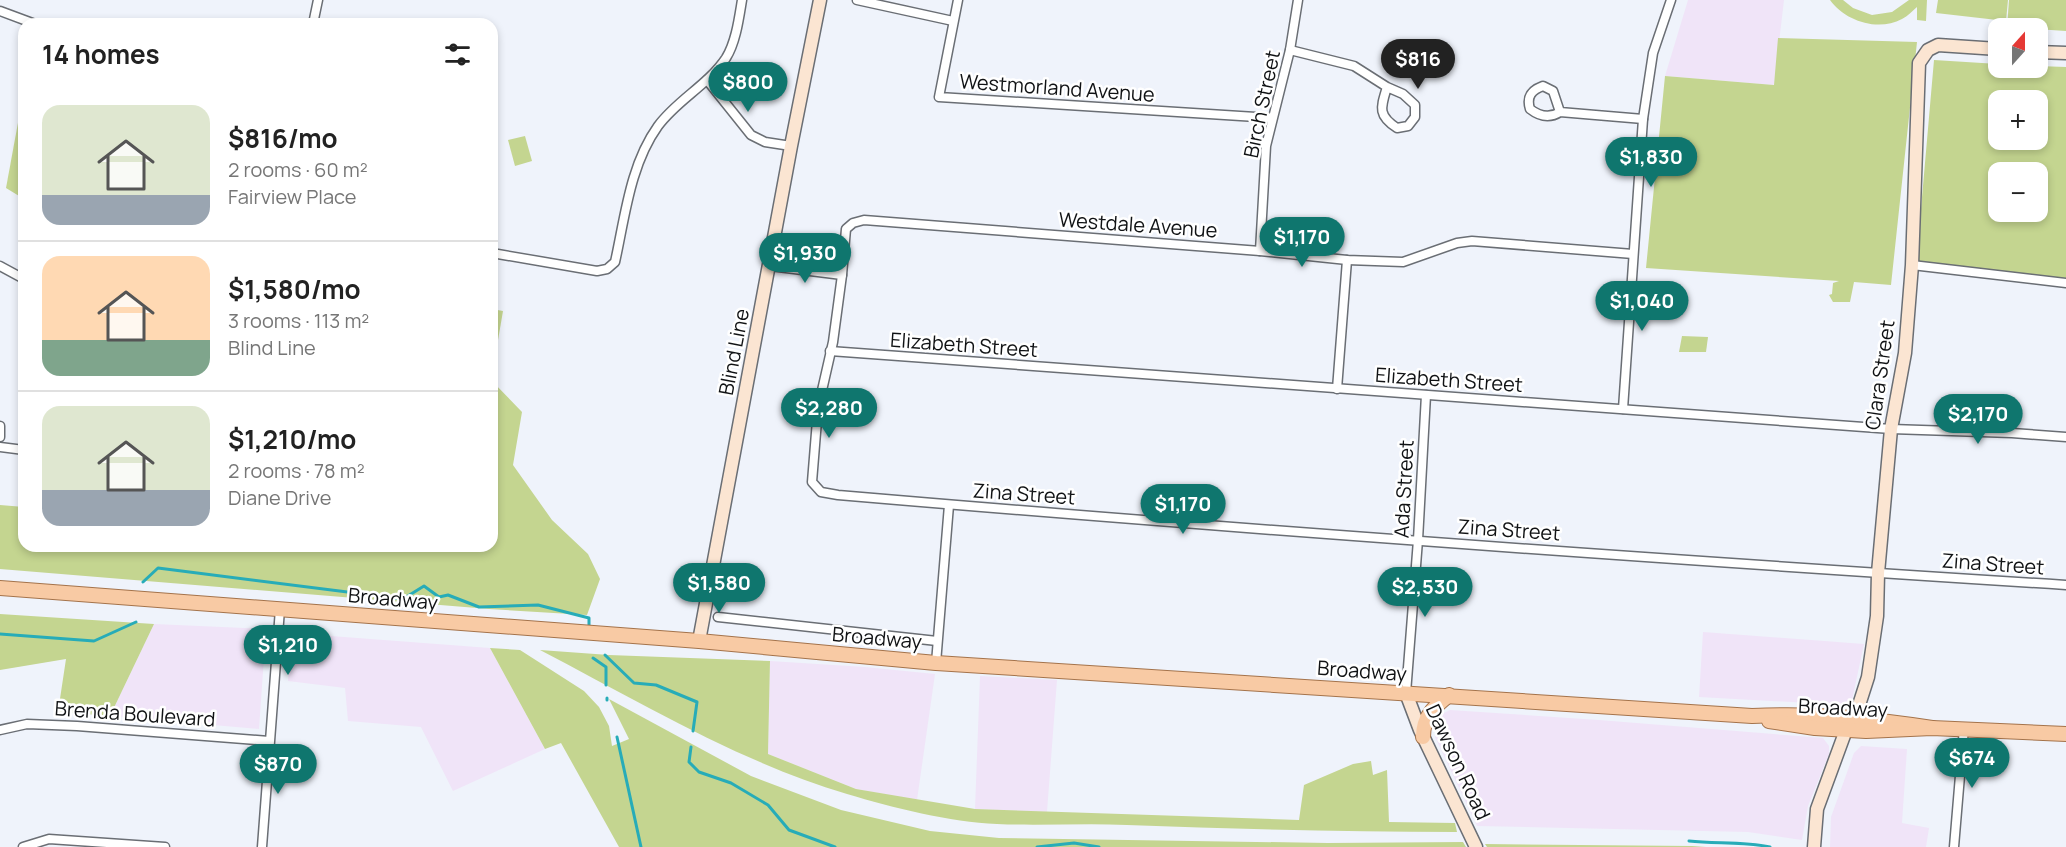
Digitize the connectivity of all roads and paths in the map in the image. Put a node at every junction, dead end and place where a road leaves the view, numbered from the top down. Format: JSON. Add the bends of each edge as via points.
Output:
{"nodes":[{"id":1,"x":318,"y":0,"type":"edge"},
{"id":2,"x":742,"y":0,"type":"edge"},
{"id":3,"x":820,"y":0,"type":"edge"},
{"id":4,"x":857,"y":0,"type":"edge"},
{"id":5,"x":958,"y":0,"type":"edge"},
{"id":6,"x":1298,"y":0,"type":"edge"},
{"id":7,"x":1671,"y":0,"type":"edge"},
{"id":8,"x":0,"y":11,"type":"edge"},
{"id":9,"x":19,"y":18,"type":"edge"},
{"id":10,"x":314,"y":18,"type":"edge"},
{"id":11,"x":954,"y":21,"type":"junction"},
{"id":12,"x":1988,"y":48,"type":"edge"},
{"id":13,"x":1290,"y":50,"type":"junction"},
{"id":14,"x":2048,"y":52,"type":"edge"},
{"id":15,"x":2066,"y":53,"type":"edge"},
{"id":16,"x":707,"y":80,"type":"junction"},
{"id":17,"x":1387,"y":87,"type":"junction"},
{"id":18,"x":1560,"y":112,"type":"dead end"},
{"id":19,"x":1272,"y":118,"type":"junction"},
{"id":20,"x":1643,"y":119,"type":"junction"},
{"id":21,"x":791,"y":146,"type":"junction"},
{"id":22,"x":1260,"y":251,"type":"junction"},
{"id":23,"x":498,"y":254,"type":"edge"},
{"id":24,"x":1633,"y":254,"type":"junction"},
{"id":25,"x":1347,"y":260,"type":"junction"},
{"id":26,"x":1912,"y":265,"type":"junction"},
{"id":27,"x":0,"y":266,"type":"edge"},
{"id":28,"x":770,"y":266,"type":"junction"},
{"id":29,"x":842,"y":275,"type":"junction"},
{"id":30,"x":18,"y":276,"type":"edge"},
{"id":31,"x":2066,"y":283,"type":"edge"},
{"id":32,"x":830,"y":351,"type":"junction"},
{"id":33,"x":1337,"y":389,"type":"junction"},
{"id":34,"x":1426,"y":395,"type":"junction"},
{"id":35,"x":1623,"y":409,"type":"junction"},
{"id":36,"x":0,"y":426,"type":"edge"},
{"id":37,"x":1891,"y":429,"type":"junction"},
{"id":38,"x":0,"y":437,"type":"edge"},
{"id":39,"x":2066,"y":437,"type":"edge"},
{"id":40,"x":0,"y":447,"type":"edge"},
{"id":41,"x":18,"y":449,"type":"edge"},
{"id":42,"x":949,"y":505,"type":"junction"},
{"id":43,"x":1418,"y":540,"type":"junction"},
{"id":44,"x":1878,"y":573,"type":"junction"},
{"id":45,"x":2066,"y":585,"type":"edge"},
{"id":46,"x":0,"y":588,"type":"edge"},
{"id":47,"x":280,"y":609,"type":"junction"},
{"id":48,"x":718,"y":617,"type":"dead end"},
{"id":49,"x":699,"y":641,"type":"junction"},
{"id":50,"x":937,"y":642,"type":"junction"},
{"id":51,"x":936,"y":663,"type":"junction"},
{"id":52,"x":1406,"y":693,"type":"junction"},
{"id":53,"x":1449,"y":695,"type":"junction"},
{"id":54,"x":1752,"y":716,"type":"junction"},
{"id":55,"x":1852,"y":717,"type":"junction"},
{"id":56,"x":1932,"y":728,"type":"junction"},
{"id":57,"x":1964,"y":728,"type":"junction"},
{"id":58,"x":0,"y":730,"type":"edge"},
{"id":59,"x":1846,"y":730,"type":"junction"},
{"id":60,"x":2066,"y":734,"type":"edge"},
{"id":61,"x":1423,"y":737,"type":"junction"},
{"id":62,"x":269,"y":741,"type":"junction"},
{"id":63,"x":86,"y":844,"type":"edge"},
{"id":64,"x":23,"y":847,"type":"edge"},
{"id":65,"x":165,"y":847,"type":"edge"},
{"id":66,"x":262,"y":847,"type":"edge"},
{"id":67,"x":1476,"y":847,"type":"edge"},
{"id":68,"x":1814,"y":847,"type":"edge"},
{"id":69,"x":1954,"y":847,"type":"edge"}],
"edges":[{"from":1,"to":10,"type":"street"},
{"from":2,"to":16,"type":"street","via":[[727,57]]},
{"from":3,"to":21,"type":"street","name":"Blind Line"},
{"from":4,"to":11,"type":"street"},
{"from":5,"to":11,"type":"street","name":"Westmorland Avenue"},
{"from":6,"to":13,"type":"street","name":"Birch Street"},
{"from":7,"to":20,"type":"street","via":[[1653,53]]},
{"from":8,"to":9,"type":"street"},
{"from":11,"to":19,"type":"street","name":"Westmorland Avenue","via":[[939,97]]},
{"from":12,"to":26,"type":"street","name":"Clara Street","via":[[1940,46],[1928,50],[1919,63]]},
{"from":13,"to":17,"type":"street","via":[[1354,66]]},
{"from":13,"to":19,"type":"street","name":"Birch Street"},
{"from":14,"to":15,"type":"street"},
{"from":16,"to":21,"type":"street","via":[[751,135],[765,142]]},
{"from":16,"to":23,"type":"street","via":[[658,127],[636,167],[615,262],[608,269],[597,271]]},
{"from":17,"to":17,"type":"street","via":[[1381,108],[1386,120],[1397,128],[1408,126],[1415,117],[1415,105]]},
{"from":18,"to":20,"type":"street"},
{"from":19,"to":22,"type":"street","name":"Birch Street","via":[[1266,146]]},
{"from":20,"to":24,"type":"street"},
{"from":21,"to":28,"type":"street","name":"Blind Line"},
{"from":22,"to":25,"type":"street","name":"Westdale Avenue"},
{"from":22,"to":29,"type":"street","name":"Westdale Avenue","via":[[864,220],[846,229]]},
{"from":24,"to":25,"type":"street","name":"Westdale Avenue","via":[[1472,241],[1403,262]]},
{"from":24,"to":35,"type":"street"},
{"from":25,"to":33,"type":"street"},
{"from":26,"to":31,"type":"street"},
{"from":26,"to":37,"type":"street","name":"Clara Street","via":[[1905,353]]},
{"from":27,"to":30,"type":"street"},
{"from":28,"to":29,"type":"street"},
{"from":28,"to":49,"type":"street","name":"Blind Line"},
{"from":29,"to":32,"type":"street"},
{"from":32,"to":33,"type":"street","name":"Elizabeth Street"},
{"from":32,"to":42,"type":"street","name":"Zina Street","via":[[818,408],[812,482],[830,494]]},
{"from":33,"to":34,"type":"street","name":"Elizabeth Street"},
{"from":34,"to":35,"type":"street","name":"Elizabeth Street"},
{"from":34,"to":43,"type":"street","name":"Ada Street"},
{"from":35,"to":37,"type":"street","name":"Elizabeth Street"},
{"from":36,"to":38,"type":"street"},
{"from":37,"to":39,"type":"street","name":"Elizabeth Street"},
{"from":37,"to":44,"type":"street","name":"Clara Street"},
{"from":40,"to":41,"type":"street"},
{"from":42,"to":43,"type":"street","name":"Zina Street"},
{"from":42,"to":50,"type":"street"},
{"from":43,"to":44,"type":"street","name":"Zina Street"},
{"from":43,"to":52,"type":"street","name":"Ada Street"},
{"from":44,"to":45,"type":"street","name":"Zina Street"},
{"from":44,"to":55,"type":"street","name":"Clara Street","via":[[1877,616],[1868,677]]},
{"from":46,"to":47,"type":"main road","name":"Broadway"},
{"from":47,"to":49,"type":"main road","name":"Broadway"},
{"from":47,"to":62,"type":"street"},
{"from":48,"to":50,"type":"street"},
{"from":49,"to":51,"type":"main road","name":"Broadway"},
{"from":50,"to":51,"type":"street"},
{"from":51,"to":52,"type":"main road","name":"Broadway"},
{"from":52,"to":53,"type":"main road","name":"Broadway"},
{"from":52,"to":61,"type":"street","name":"Dawson Road"},
{"from":53,"to":54,"type":"main road","name":"Broadway"},
{"from":53,"to":61,"type":"main road","via":[[1428,714]]},
{"from":54,"to":55,"type":"main road","name":"Broadway"},
{"from":54,"to":59,"type":"main road","name":"Broadway","via":[[1776,723]]},
{"from":55,"to":56,"type":"main road","name":"Broadway"},
{"from":55,"to":59,"type":"street","name":"Clara Street"},
{"from":56,"to":57,"type":"main road","name":"Broadway"},
{"from":56,"to":59,"type":"main road","name":"Broadway"},
{"from":57,"to":60,"type":"main road","name":"Broadway"},
{"from":57,"to":69,"type":"street"},
{"from":58,"to":62,"type":"street","name":"Brenda Boulevard","via":[[27,724],[77,726]]},
{"from":59,"to":68,"type":"street","name":"Clara Street","via":[[1817,809]]},
{"from":61,"to":67,"type":"street","name":"Dawson Road"},
{"from":62,"to":66,"type":"street"},
{"from":63,"to":64,"type":"street","via":[[48,839]]},
{"from":63,"to":65,"type":"street"}]}
